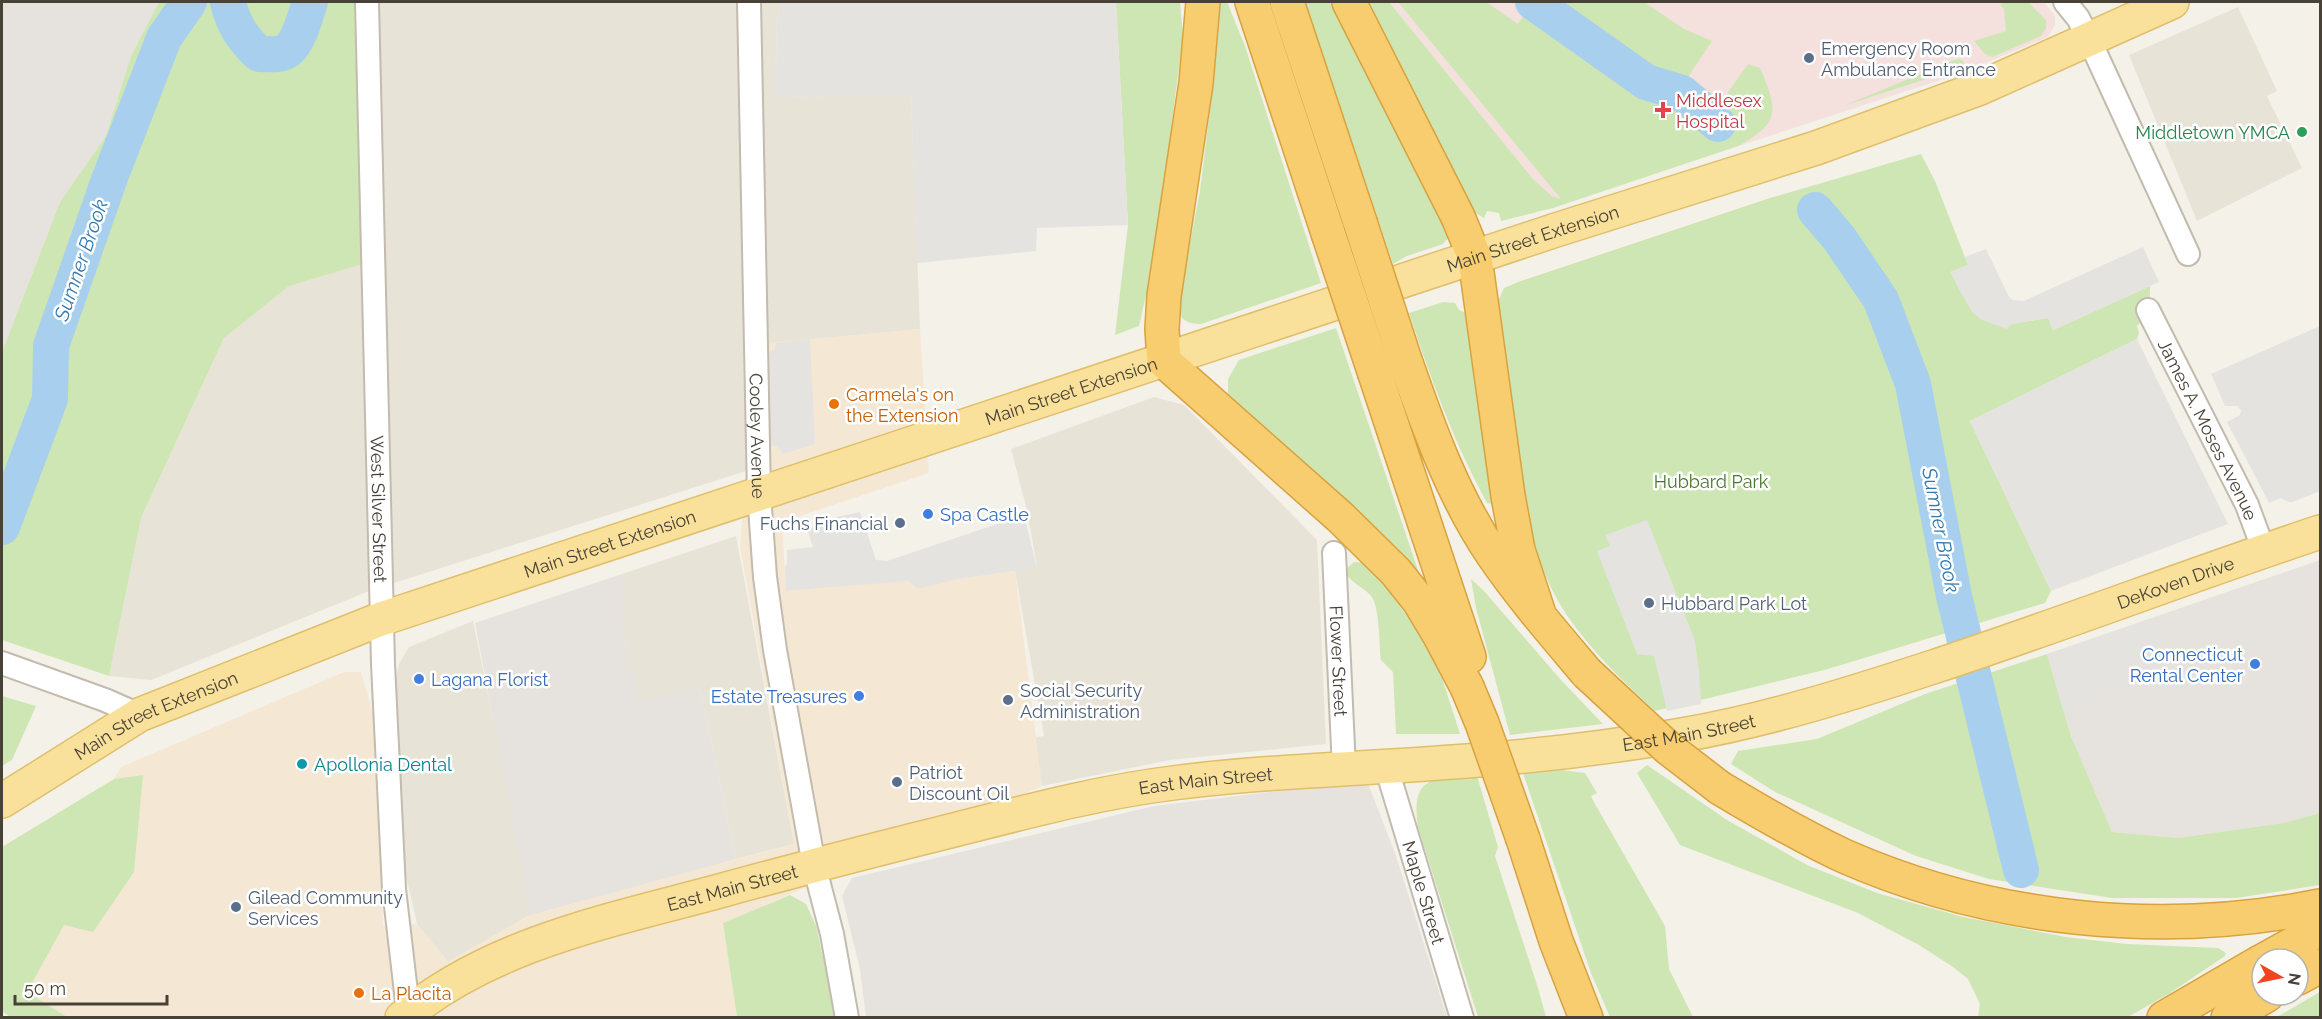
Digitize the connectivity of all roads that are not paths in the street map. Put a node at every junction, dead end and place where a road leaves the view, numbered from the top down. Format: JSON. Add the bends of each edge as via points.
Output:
{"nodes":[{"id":1,"x":749,"y":2,"type":"edge"},
{"id":2,"x":1203,"y":2,"type":"edge"},
{"id":3,"x":1252,"y":2,"type":"edge"},
{"id":4,"x":1287,"y":2,"type":"edge"},
{"id":5,"x":1349,"y":2,"type":"edge"},
{"id":6,"x":2066,"y":2,"type":"edge"},
{"id":7,"x":2172,"y":2,"type":"edge"},
{"id":8,"x":367,"y":3,"type":"edge"},
{"id":9,"x":2089,"y":39,"type":"junction"},
{"id":10,"x":2188,"y":254,"type":"dead end"},
{"id":11,"x":1475,"y":258,"type":"junction"},
{"id":12,"x":2148,"y":310,"type":"dead end"},
{"id":13,"x":1164,"y":361,"type":"junction"},
{"id":14,"x":759,"y":494,"type":"junction"},
{"id":15,"x":2320,"y":532,"type":"edge"},
{"id":16,"x":2264,"y":551,"type":"junction"},
{"id":17,"x":1334,"y":554,"type":"dead end"},
{"id":18,"x":1540,"y":617,"type":"junction"},
{"id":19,"x":381,"y":619,"type":"junction"},
{"id":20,"x":2033,"y":634,"type":"joint"},
{"id":21,"x":2,"y":663,"type":"edge"},
{"id":22,"x":1474,"y":687,"type":"junction"},
{"id":23,"x":140,"y":715,"type":"junction"},
{"id":24,"x":1386,"y":766,"type":"junction"},
{"id":25,"x":1344,"y":769,"type":"junction"},
{"id":26,"x":2,"y":801,"type":"edge"},
{"id":27,"x":814,"y":865,"type":"junction"},
{"id":28,"x":2320,"y":906,"type":"edge"},
{"id":29,"x":2320,"y":929,"type":"edge"},
{"id":30,"x":1556,"y":941,"type":"junction"},
{"id":31,"x":2288,"y":947,"type":"edge"},
{"id":32,"x":2250,"y":968,"type":"edge"},
{"id":33,"x":2250,"y":1005,"type":"edge"},
{"id":34,"x":407,"y":1016,"type":"edge"},
{"id":35,"x":847,"y":1017,"type":"edge"},
{"id":36,"x":1462,"y":1017,"type":"edge"},
{"id":37,"x":1571,"y":1017,"type":"edge"},
{"id":38,"x":1586,"y":1017,"type":"edge"},
{"id":39,"x":2164,"y":1017,"type":"edge"},
{"id":40,"x":2228,"y":1017,"type":"edge"}],
"edges":[{"from":1,"to":14,"type":"street","name":"Cooley Avenue"},
{"from":2,"to":13,"type":"highway","via":[[1195,93],[1164,296]]},
{"from":3,"to":22,"type":"highway","bridge":true},
{"from":4,"to":18,"type":"highway","bridge":true,"via":[[1430,430],[1458,495],[1493,554]]},
{"from":5,"to":11,"type":"highway"},
{"from":6,"to":9,"type":"street"},
{"from":7,"to":9,"type":"main road","name":"Main Street Extension"},
{"from":8,"to":19,"type":"street","name":"West Silver Street"},
{"from":9,"to":10,"type":"street"},
{"from":9,"to":11,"type":"main road","name":"Main Street Extension","via":[[1980,87],[1816,148]]},
{"from":11,"to":13,"type":"main road","name":"Main Street Extension"},
{"from":11,"to":18,"type":"highway","via":[[1508,496],[1518,550]]},
{"from":12,"to":16,"type":"street","name":"James A. Moses Avenue","via":[[2247,505]]},
{"from":13,"to":14,"type":"main road","name":"Main Street Extension"},
{"from":13,"to":22,"type":"highway","via":[[1340,517],[1396,572]]},
{"from":14,"to":19,"type":"main road","name":"Main Street Extension"},
{"from":14,"to":27,"type":"street","name":"Cooley Avenue","via":[[775,650]]},
{"from":15,"to":16,"type":"main road","name":"DeKoven Drive"},
{"from":16,"to":20,"type":"main road","name":"DeKoven Drive"},
{"from":17,"to":25,"type":"street","name":"Flower Street"},
{"from":18,"to":28,"type":"highway","bridge":true,"via":[[1587,673],[1668,748],[1720,788],[1844,856],[1933,889],[2078,918],[2232,920]]},
{"from":19,"to":23,"type":"main road","name":"Main Street Extension"},
{"from":19,"to":34,"type":"street","name":"West Silver Street","via":[[392,858]]},
{"from":20,"to":24,"type":"main road","name":"East Main Street","via":[[1799,709],[1684,735],[1518,757]]},
{"from":21,"to":23,"type":"street"},
{"from":22,"to":30,"type":"highway","bridge":true,"via":[[1482,723]]},
{"from":23,"to":26,"type":"main road","name":"Main Street Extension"},
{"from":24,"to":25,"type":"main road","name":"East Main Street"},
{"from":24,"to":36,"type":"street","name":"Maple Street"},
{"from":25,"to":27,"type":"main road","name":"East Main Street","via":[[1170,783],[1106,794]]},
{"from":27,"to":34,"type":"main road","name":"East Main Street","via":[[554,938],[481,967],[445,987]]},
{"from":27,"to":35,"type":"street","name":"Cooley Avenue"},
{"from":29,"to":31,"type":"highway"},
{"from":30,"to":37,"type":"highway"},
{"from":30,"to":38,"type":"highway"},
{"from":32,"to":39,"type":"highway"},
{"from":33,"to":40,"type":"highway"}]}
